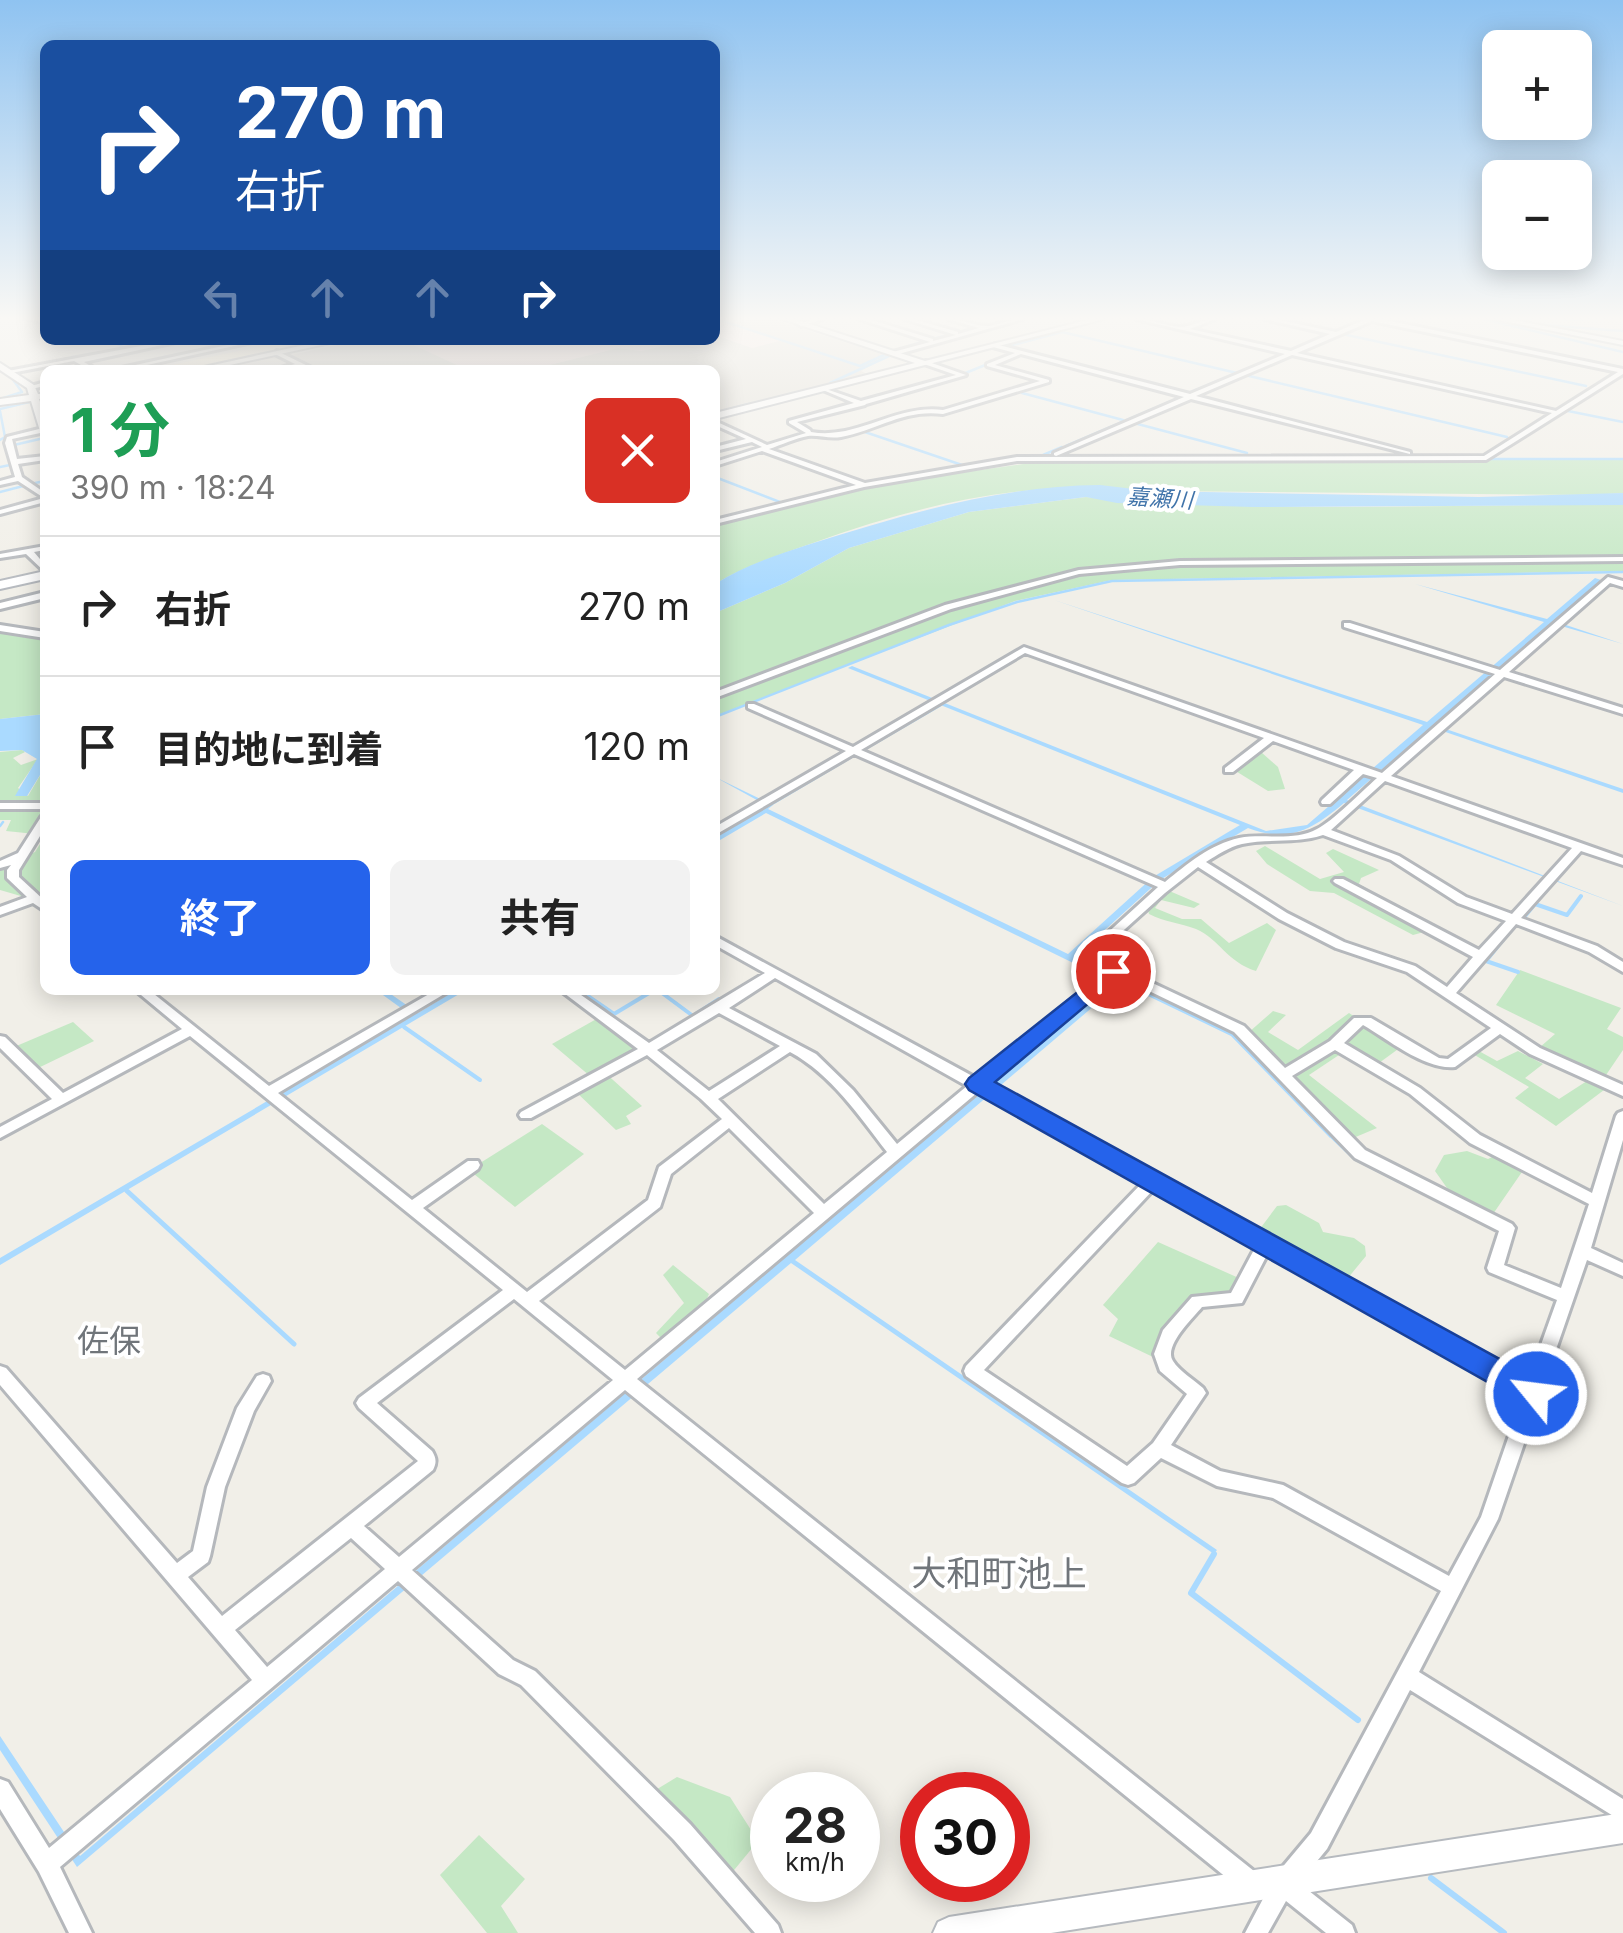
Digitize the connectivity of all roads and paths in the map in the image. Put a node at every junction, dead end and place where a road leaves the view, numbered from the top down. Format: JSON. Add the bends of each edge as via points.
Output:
{"nodes":[{"id":1,"x":753,"y":409,"type":"edge"},
{"id":2,"x":842,"y":409,"type":"edge"},
{"id":3,"x":931,"y":409,"type":"edge"},
{"id":4,"x":1162,"y":409,"type":"edge"},
{"id":5,"x":1232,"y":409,"type":"edge"},
{"id":6,"x":1556,"y":409,"type":"edge"},
{"id":7,"x":1560,"y":410,"type":"joint"},
{"id":8,"x":720,"y":419,"type":"edge"},
{"id":9,"x":720,"y":423,"type":"edge"},
{"id":10,"x":40,"y":427,"type":"edge"},
{"id":11,"x":731,"y":430,"type":"junction"},
{"id":12,"x":720,"y":433,"type":"edge"},
{"id":13,"x":6,"y":440,"type":"edge"},
{"id":14,"x":753,"y":440,"type":"junction"},
{"id":15,"x":764,"y":447,"type":"junction"},
{"id":16,"x":720,"y":449,"type":"edge"},
{"id":17,"x":0,"y":450,"type":"edge"},
{"id":18,"x":1050,"y":458,"type":"junction"},
{"id":19,"x":1424,"y":458,"type":"junction"},
{"id":20,"x":40,"y":459,"type":"edge"},
{"id":21,"x":720,"y":460,"type":"edge"},
{"id":22,"x":13,"y":464,"type":"junction"},
{"id":23,"x":0,"y":466,"type":"edge"},
{"id":24,"x":20,"y":478,"type":"junction"},
{"id":25,"x":0,"y":482,"type":"edge"},
{"id":26,"x":864,"y":485,"type":"junction"},
{"id":27,"x":40,"y":494,"type":"edge"},
{"id":28,"x":40,"y":500,"type":"edge"},
{"id":29,"x":0,"y":512,"type":"edge"},
{"id":30,"x":720,"y":521,"type":"edge"},
{"id":31,"x":40,"y":549,"type":"edge"},
{"id":32,"x":27,"y":550,"type":"junction"},
{"id":33,"x":0,"y":556,"type":"edge"},
{"id":34,"x":1623,"y":559,"type":"edge"},
{"id":35,"x":40,"y":567,"type":"edge"},
{"id":36,"x":40,"y":574,"type":"edge"},
{"id":37,"x":1623,"y":584,"type":"edge"},
{"id":38,"x":0,"y":586,"type":"edge"},
{"id":39,"x":40,"y":596,"type":"edge"},
{"id":40,"x":0,"y":606,"type":"edge"},
{"id":41,"x":1348,"y":625,"type":"dead end"},
{"id":42,"x":0,"y":628,"type":"edge"},
{"id":43,"x":40,"y":634,"type":"edge"},
{"id":44,"x":1501,"y":673,"type":"junction"},
{"id":45,"x":720,"y":693,"type":"edge"},
{"id":46,"x":751,"y":706,"type":"dead end"},
{"id":47,"x":1623,"y":710,"type":"edge"},
{"id":48,"x":1272,"y":737,"type":"junction"},
{"id":49,"x":853,"y":751,"type":"junction"},
{"id":50,"x":1229,"y":770,"type":"dead end"},
{"id":51,"x":1373,"y":773,"type":"junction"},
{"id":52,"x":1326,"y":802,"type":"dead end"},
{"id":53,"x":0,"y":806,"type":"edge"},
{"id":54,"x":40,"y":806,"type":"edge"},
{"id":55,"x":40,"y":827,"type":"edge"},
{"id":56,"x":720,"y":829,"type":"edge"},
{"id":57,"x":1323,"y":831,"type":"junction"},
{"id":58,"x":1578,"y":846,"type":"junction"},
{"id":59,"x":23,"y":854,"type":"junction"},
{"id":60,"x":1623,"y":862,"type":"edge"},
{"id":61,"x":0,"y":864,"type":"edge"},
{"id":62,"x":1201,"y":864,"type":"junction"},
{"id":63,"x":1340,"y":881,"type":"dead end"},
{"id":64,"x":1163,"y":886,"type":"junction"},
{"id":65,"x":33,"y":899,"type":"junction"},
{"id":66,"x":40,"y":904,"type":"edge"},
{"id":67,"x":0,"y":911,"type":"edge"},
{"id":68,"x":1512,"y":920,"type":"junction"},
{"id":69,"x":720,"y":943,"type":"edge"},
{"id":70,"x":1481,"y":956,"type":"junction"},
{"id":71,"x":1623,"y":968,"type":"edge"},
{"id":72,"x":774,"y":973,"type":"junction"},
{"id":73,"x":1108,"y":975,"type":"junction"},
{"id":74,"x":1450,"y":991,"type":"junction"},
{"id":75,"x":147,"y":995,"type":"edge"},
{"id":76,"x":436,"y":995,"type":"edge"},
{"id":77,"x":573,"y":995,"type":"edge"},
{"id":78,"x":720,"y":1008,"type":"junction"},
{"id":79,"x":1499,"y":1028,"type":"junction"},
{"id":80,"x":189,"y":1032,"type":"junction"},
{"id":81,"x":0,"y":1040,"type":"edge"},
{"id":82,"x":791,"y":1044,"type":"junction"},
{"id":83,"x":1335,"y":1044,"type":"junction"},
{"id":84,"x":648,"y":1049,"type":"junction"},
{"id":85,"x":1283,"y":1076,"type":"junction"},
{"id":86,"x":978,"y":1084,"type":"junction"},
{"id":87,"x":1623,"y":1091,"type":"edge"},
{"id":88,"x":273,"y":1098,"type":"junction"},
{"id":89,"x":708,"y":1098,"type":"junction"},
{"id":90,"x":62,"y":1100,"type":"junction"},
{"id":91,"x":526,"y":1115,"type":"dead end"},
{"id":92,"x":1623,"y":1116,"type":"edge"},
{"id":93,"x":730,"y":1120,"type":"junction"},
{"id":94,"x":0,"y":1133,"type":"edge"},
{"id":95,"x":1618,"y":1148,"type":"edge"},
{"id":96,"x":896,"y":1152,"type":"junction"},
{"id":97,"x":473,"y":1165,"type":"dead end"},
{"id":98,"x":1153,"y":1181,"type":"junction"},
{"id":99,"x":1596,"y":1202,"type":"junction"},
{"id":100,"x":412,"y":1208,"type":"junction"},
{"id":101,"x":823,"y":1212,"type":"junction"},
{"id":102,"x":1265,"y":1244,"type":"junction"},
{"id":103,"x":1582,"y":1251,"type":"junction"},
{"id":104,"x":1623,"y":1270,"type":"edge"},
{"id":105,"x":520,"y":1295,"type":"junction"},
{"id":106,"x":1567,"y":1297,"type":"junction"},
{"id":107,"x":0,"y":1373,"type":"edge"},
{"id":108,"x":626,"y":1379,"type":"junction"},
{"id":109,"x":263,"y":1381,"type":"dead end"},
{"id":110,"x":1536,"y":1394,"type":"junction"},
{"id":111,"x":1159,"y":1448,"type":"junction"},
{"id":112,"x":351,"y":1526,"type":"junction"},
{"id":113,"x":399,"y":1571,"type":"junction"},
{"id":114,"x":176,"y":1576,"type":"junction"},
{"id":115,"x":1453,"y":1588,"type":"junction"},
{"id":116,"x":221,"y":1629,"type":"junction"},
{"id":117,"x":1406,"y":1676,"type":"junction"},
{"id":118,"x":266,"y":1681,"type":"junction"},
{"id":119,"x":0,"y":1790,"type":"edge"},
{"id":120,"x":1623,"y":1811,"type":"edge"},
{"id":121,"x":1623,"y":1828,"type":"edge"},
{"id":122,"x":48,"y":1864,"type":"junction"},
{"id":123,"x":1270,"y":1886,"type":"junction"},
{"id":124,"x":81,"y":1933,"type":"edge"},
{"id":125,"x":770,"y":1933,"type":"edge"},
{"id":126,"x":949,"y":1933,"type":"edge"},
{"id":127,"x":1256,"y":1933,"type":"edge"},
{"id":128,"x":1344,"y":1933,"type":"edge"}],
"edges":[{"from":1,"to":8,"type":"street"},
{"from":2,"to":15,"type":"street","via":[[791,422],[806,431]]},
{"from":3,"to":15,"type":"street"},
{"from":4,"to":18,"type":"street"},
{"from":5,"to":19,"type":"street"},
{"from":6,"to":7,"type":"street"},
{"from":7,"to":19,"type":"street","via":[[1486,458]]},
{"from":9,"to":11,"type":"street"},
{"from":10,"to":13,"type":"street"},
{"from":11,"to":12,"type":"street"},
{"from":11,"to":14,"type":"street"},
{"from":13,"to":17,"type":"street"},
{"from":13,"to":22,"type":"street"},
{"from":14,"to":15,"type":"street"},
{"from":14,"to":16,"type":"street"},
{"from":15,"to":21,"type":"street"},
{"from":15,"to":26,"type":"street"},
{"from":18,"to":19,"type":"street"},
{"from":18,"to":26,"type":"street"},
{"from":20,"to":22,"type":"street"},
{"from":22,"to":23,"type":"street"},
{"from":22,"to":24,"type":"street"},
{"from":24,"to":25,"type":"street"},
{"from":24,"to":27,"type":"street"},
{"from":26,"to":30,"type":"street"},
{"from":28,"to":29,"type":"street"},
{"from":31,"to":32,"type":"street"},
{"from":32,"to":33,"type":"street"},
{"from":32,"to":35,"type":"street"},
{"from":34,"to":45,"type":"street","via":[[1196,563],[1080,572],[948,606]]},
{"from":36,"to":38,"type":"street"},
{"from":37,"to":44,"type":"street","via":[[1608,580]]},
{"from":39,"to":40,"type":"street"},
{"from":41,"to":44,"type":"street"},
{"from":42,"to":43,"type":"street"},
{"from":44,"to":47,"type":"street"},
{"from":44,"to":51,"type":"street","via":[[1440,729]]},
{"from":46,"to":49,"type":"street"},
{"from":48,"to":49,"type":"street","via":[[1024,650]]},
{"from":48,"to":50,"type":"street"},
{"from":48,"to":51,"type":"street"},
{"from":49,"to":56,"type":"street"},
{"from":49,"to":64,"type":"street"},
{"from":51,"to":52,"type":"street"},
{"from":51,"to":57,"type":"street","via":[[1353,805]]},
{"from":51,"to":58,"type":"street"},
{"from":53,"to":54,"type":"street"},
{"from":55,"to":59,"type":"street"},
{"from":57,"to":62,"type":"street","via":[[1237,841]]},
{"from":57,"to":68,"type":"street","via":[[1395,858],[1462,900]]},
{"from":58,"to":60,"type":"street"},
{"from":58,"to":68,"type":"street"},
{"from":59,"to":61,"type":"street"},
{"from":59,"to":65,"type":"street","via":[[12,878]]},
{"from":62,"to":64,"type":"street"},
{"from":62,"to":74,"type":"street","via":[[1325,938],[1411,968]]},
{"from":63,"to":70,"type":"street"},
{"from":64,"to":73,"type":"street","via":[[1087,957]]},
{"from":65,"to":66,"type":"street"},
{"from":65,"to":67,"type":"street"},
{"from":68,"to":70,"type":"street"},
{"from":68,"to":71,"type":"street","via":[[1592,949]]},
{"from":69,"to":72,"type":"street"},
{"from":70,"to":74,"type":"street"},
{"from":72,"to":78,"type":"street"},
{"from":72,"to":86,"type":"street"},
{"from":73,"to":85,"type":"street","via":[[1239,1029]]},
{"from":73,"to":86,"type":"street"},
{"from":74,"to":79,"type":"street"},
{"from":75,"to":80,"type":"street"},
{"from":76,"to":88,"type":"street"},
{"from":77,"to":84,"type":"street"},
{"from":78,"to":82,"type":"street"},
{"from":78,"to":84,"type":"street"},
{"from":79,"to":83,"type":"street","via":[[1450,1064],[1366,1020]]},
{"from":79,"to":87,"type":"street"},
{"from":80,"to":88,"type":"street"},
{"from":80,"to":90,"type":"street"},
{"from":81,"to":90,"type":"street"},
{"from":82,"to":89,"type":"street"},
{"from":82,"to":96,"type":"street","via":[[829,1072]]},
{"from":83,"to":85,"type":"street"},
{"from":83,"to":99,"type":"street","via":[[1415,1090],[1474,1140]]},
{"from":84,"to":89,"type":"street"},
{"from":84,"to":91,"type":"street"},
{"from":85,"to":106,"type":"street","via":[[1360,1154],[1507,1228],[1495,1268]]},
{"from":86,"to":96,"type":"street"},
{"from":86,"to":98,"type":"street"},
{"from":88,"to":100,"type":"street"},
{"from":89,"to":93,"type":"street"},
{"from":90,"to":94,"type":"street"},
{"from":92,"to":95,"type":"street"},
{"from":93,"to":101,"type":"street"},
{"from":93,"to":105,"type":"street","via":[[664,1171],[654,1202]]},
{"from":95,"to":99,"type":"street"},
{"from":96,"to":101,"type":"street"},
{"from":97,"to":100,"type":"street"},
{"from":98,"to":102,"type":"street"},
{"from":98,"to":111,"type":"street","via":[[972,1371],[1128,1476]]},
{"from":99,"to":103,"type":"street"},
{"from":100,"to":105,"type":"street"},
{"from":101,"to":108,"type":"street"},
{"from":102,"to":110,"type":"street"},
{"from":102,"to":111,"type":"street","via":[[1236,1299],[1198,1301],[1169,1335],[1162,1354],[1166,1366],[1198,1393]]},
{"from":103,"to":104,"type":"street"},
{"from":103,"to":106,"type":"street"},
{"from":105,"to":108,"type":"street"},
{"from":105,"to":112,"type":"street","via":[[365,1403],[426,1456],[426,1464]]},
{"from":106,"to":110,"type":"street"},
{"from":107,"to":114,"type":"street"},
{"from":108,"to":113,"type":"street"},
{"from":108,"to":123,"type":"street"},
{"from":109,"to":114,"type":"street","via":[[216,1487],[201,1556]]},
{"from":110,"to":115,"type":"street","via":[[1490,1519]]},
{"from":111,"to":115,"type":"street","via":[[1217,1478],[1277,1491]]},
{"from":112,"to":113,"type":"street"},
{"from":112,"to":116,"type":"street"},
{"from":113,"to":118,"type":"street"},
{"from":113,"to":125,"type":"street","via":[[506,1667],[528,1678],[682,1832]]},
{"from":114,"to":116,"type":"street"},
{"from":115,"to":117,"type":"street"},
{"from":116,"to":118,"type":"street"},
{"from":117,"to":120,"type":"street"},
{"from":117,"to":123,"type":"street","via":[[1318,1841]]},
{"from":118,"to":122,"type":"street"},
{"from":119,"to":122,"type":"street"},
{"from":121,"to":123,"type":"street"},
{"from":122,"to":124,"type":"street"},
{"from":123,"to":126,"type":"street"},
{"from":123,"to":127,"type":"street"},
{"from":123,"to":128,"type":"street"}]}
